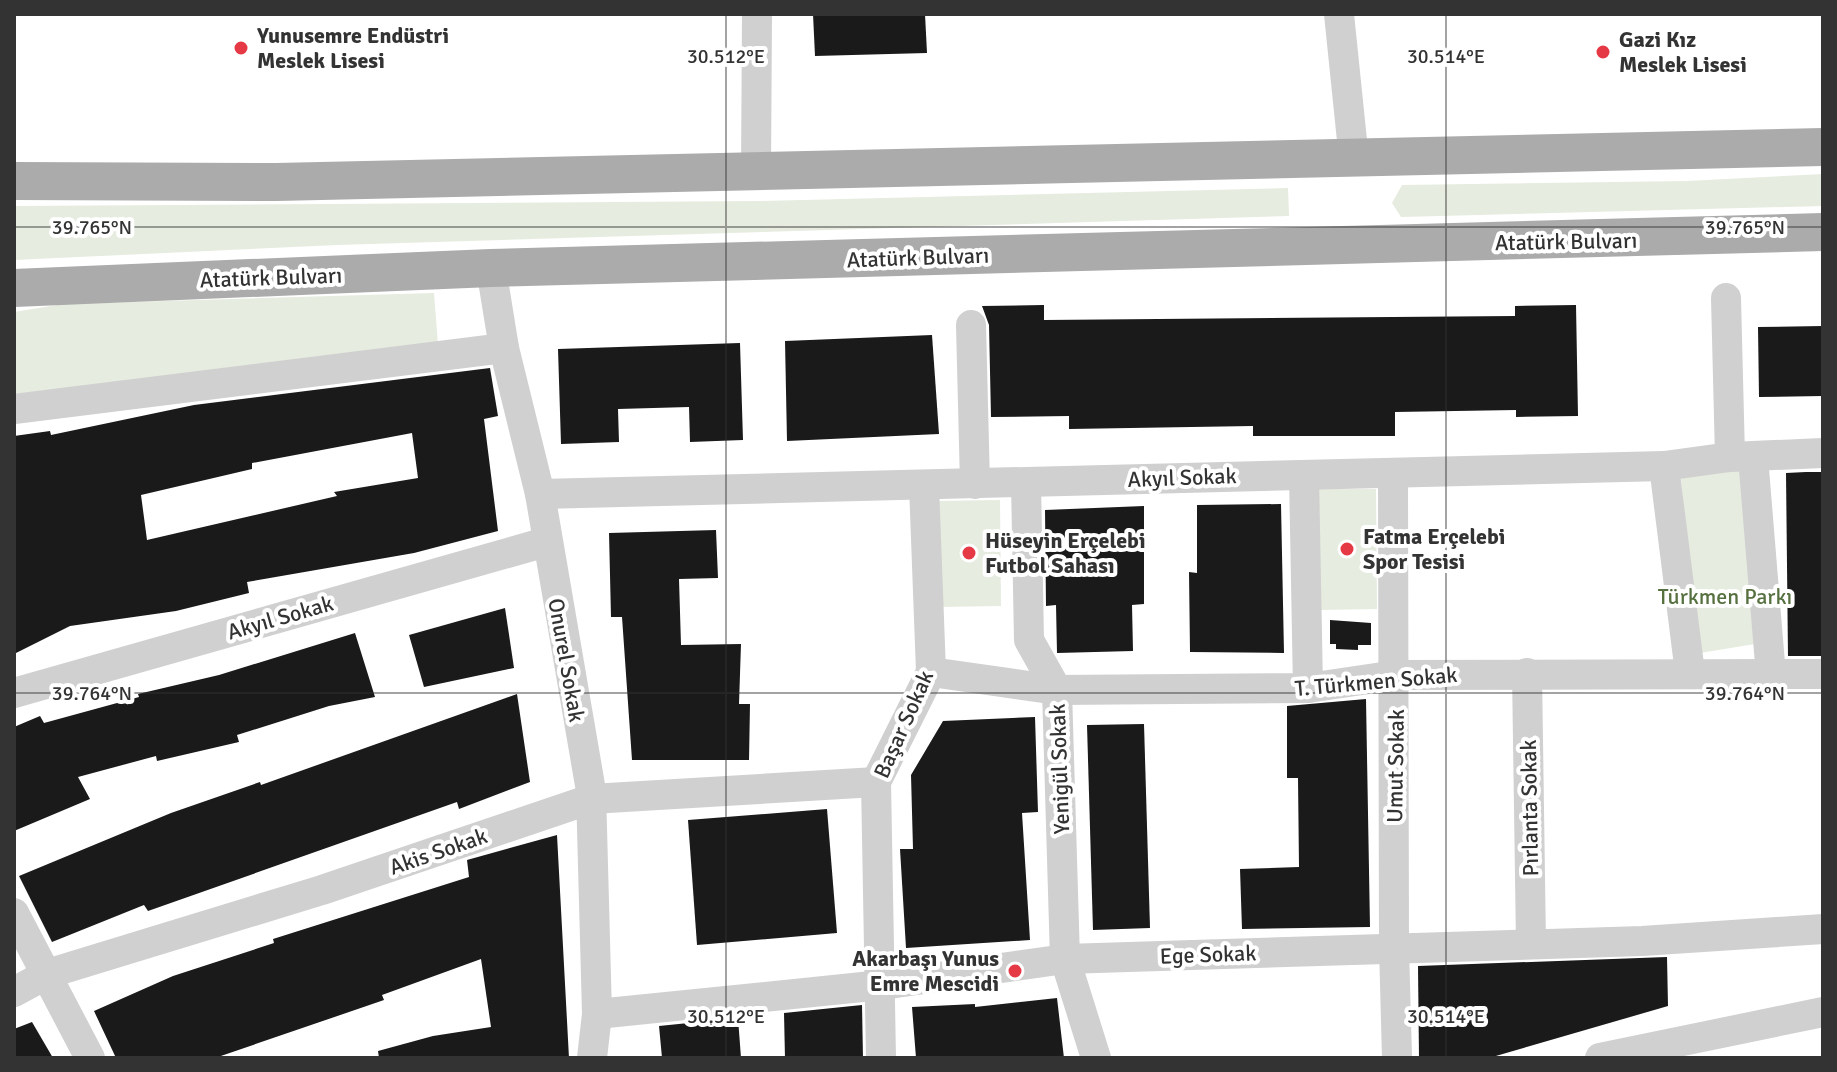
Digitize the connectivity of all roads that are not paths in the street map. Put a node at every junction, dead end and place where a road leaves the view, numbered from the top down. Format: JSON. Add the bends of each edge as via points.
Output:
{"nodes":[{"id":1,"x":757,"y":14,"type":"edge"},
{"id":2,"x":1339,"y":14,"type":"edge"},
{"id":3,"x":1823,"y":147,"type":"edge"},
{"id":4,"x":1354,"y":160,"type":"junction"},
{"id":5,"x":756,"y":172,"type":"junction"},
{"id":6,"x":14,"y":181,"type":"edge"},
{"id":7,"x":1823,"y":232,"type":"edge"},
{"id":8,"x":491,"y":268,"type":"junction"},
{"id":9,"x":57,"y":286,"type":"junction"},
{"id":10,"x":14,"y":288,"type":"edge"},
{"id":11,"x":1726,"y":298,"type":"dead end"},
{"id":12,"x":14,"y":299,"type":"edge"},
{"id":13,"x":971,"y":325,"type":"dead end"},
{"id":14,"x":504,"y":348,"type":"junction"},
{"id":15,"x":14,"y":409,"type":"edge"},
{"id":16,"x":1823,"y":453,"type":"edge"},
{"id":17,"x":1741,"y":457,"type":"junction"},
{"id":18,"x":1664,"y":466,"type":"junction"},
{"id":19,"x":1393,"y":474,"type":"junction"},
{"id":20,"x":1304,"y":475,"type":"junction"},
{"id":21,"x":1026,"y":483,"type":"junction"},
{"id":22,"x":975,"y":484,"type":"junction"},
{"id":23,"x":924,"y":485,"type":"junction"},
{"id":24,"x":540,"y":494,"type":"junction"},
{"id":25,"x":546,"y":542,"type":"junction"},
{"id":26,"x":931,"y":672,"type":"junction"},
{"id":27,"x":1527,"y":673,"type":"junction"},
{"id":28,"x":1690,"y":673,"type":"junction"},
{"id":29,"x":1823,"y":674,"type":"edge"},
{"id":30,"x":1396,"y":675,"type":"junction"},
{"id":31,"x":1771,"y":676,"type":"junction"},
{"id":32,"x":1308,"y":688,"type":"junction"},
{"id":33,"x":1057,"y":690,"type":"junction"},
{"id":34,"x":14,"y":693,"type":"edge"},
{"id":35,"x":876,"y":782,"type":"junction"},
{"id":36,"x":591,"y":799,"type":"junction"},
{"id":37,"x":14,"y":913,"type":"edge"},
{"id":38,"x":1823,"y":929,"type":"edge"},
{"id":39,"x":1531,"y":944,"type":"junction"},
{"id":40,"x":1394,"y":947,"type":"junction"},
{"id":41,"x":1065,"y":959,"type":"junction"},
{"id":42,"x":47,"y":974,"type":"junction"},
{"id":43,"x":882,"y":985,"type":"junction"},
{"id":44,"x":14,"y":992,"type":"edge"},
{"id":45,"x":1823,"y":1012,"type":"edge"},
{"id":46,"x":597,"y":1014,"type":"junction"},
{"id":47,"x":90,"y":1058,"type":"edge"},
{"id":48,"x":592,"y":1058,"type":"edge"},
{"id":49,"x":881,"y":1058,"type":"edge"},
{"id":50,"x":1096,"y":1058,"type":"edge"},
{"id":51,"x":1397,"y":1058,"type":"edge"},
{"id":52,"x":1600,"y":1058,"type":"edge"}],
"edges":[{"from":1,"to":5,"type":"street"},
{"from":2,"to":4,"type":"street"},
{"from":3,"to":4,"type":"main road"},
{"from":4,"to":5,"type":"main road"},
{"from":5,"to":6,"type":"main road","via":[[276,182]]},
{"from":7,"to":8,"type":"main road","name":"Atatürk Bulvarı"},
{"from":8,"to":9,"type":"main road","name":"Atatürk Bulvarı"},
{"from":8,"to":14,"type":"street","name":"Onurel Sokak"},
{"from":9,"to":10,"type":"main road","name":"Atatürk Bulvarı"},
{"from":9,"to":12,"type":"street"},
{"from":11,"to":17,"type":"street"},
{"from":13,"to":22,"type":"street"},
{"from":14,"to":15,"type":"street"},
{"from":14,"to":24,"type":"street","name":"Onurel Sokak"},
{"from":16,"to":17,"type":"street","name":"Akyıl Sokak"},
{"from":17,"to":18,"type":"street","name":"Akyıl Sokak"},
{"from":17,"to":31,"type":"street"},
{"from":18,"to":19,"type":"street","name":"Akyıl Sokak"},
{"from":18,"to":28,"type":"street"},
{"from":19,"to":20,"type":"street","name":"Akyıl Sokak"},
{"from":19,"to":30,"type":"street","name":"Umut Sokak"},
{"from":20,"to":21,"type":"street","name":"Akyıl Sokak"},
{"from":20,"to":32,"type":"street"},
{"from":21,"to":22,"type":"street","name":"Akyıl Sokak"},
{"from":21,"to":33,"type":"street","name":"Yenigül Sokak","via":[[1029,640]]},
{"from":22,"to":23,"type":"street","name":"Akyıl Sokak"},
{"from":23,"to":24,"type":"street","name":"Akyıl Sokak"},
{"from":23,"to":26,"type":"street","name":"Başar Sokak"},
{"from":24,"to":25,"type":"street","name":"Onurel Sokak"},
{"from":25,"to":34,"type":"street","name":"Akyıl Sokak"},
{"from":25,"to":36,"type":"street","name":"Onurel Sokak"},
{"from":26,"to":33,"type":"street","name":"T. Türkmen Sokak"},
{"from":26,"to":35,"type":"street","name":"Başar Sokak"},
{"from":27,"to":28,"type":"street","name":"T. Türkmen Sokak"},
{"from":27,"to":30,"type":"street","name":"T. Türkmen Sokak"},
{"from":27,"to":39,"type":"street","name":"Pırlanta Sokak"},
{"from":28,"to":31,"type":"street","name":"T. Türkmen Sokak"},
{"from":29,"to":31,"type":"street","name":"T. Türkmen Sokak"},
{"from":30,"to":32,"type":"street","name":"T. Türkmen Sokak"},
{"from":30,"to":40,"type":"street","name":"Umut Sokak"},
{"from":32,"to":33,"type":"street","name":"T. Türkmen Sokak"},
{"from":33,"to":41,"type":"street","name":"Yenigül Sokak"},
{"from":35,"to":36,"type":"street","name":"Akis Sokak"},
{"from":35,"to":43,"type":"street","name":"Başar Sokak"},
{"from":36,"to":42,"type":"street","name":"Akis Sokak","via":[[322,890]]},
{"from":36,"to":46,"type":"street","name":"Onurel Sokak"},
{"from":37,"to":42,"type":"street"},
{"from":38,"to":39,"type":"street","name":"Ege Sokak"},
{"from":39,"to":40,"type":"street","name":"Ege Sokak"},
{"from":40,"to":41,"type":"street","name":"Ege Sokak"},
{"from":40,"to":51,"type":"street","name":"Umut Sokak"},
{"from":41,"to":43,"type":"street","name":"Ege Sokak"},
{"from":41,"to":50,"type":"street","name":"Yenigül Sokak"},
{"from":42,"to":44,"type":"street","name":"Akis Sokak"},
{"from":42,"to":47,"type":"street"},
{"from":43,"to":46,"type":"street","name":"Ege Sokak"},
{"from":43,"to":49,"type":"street","name":"Başar Sokak"},
{"from":45,"to":52,"type":"street"},
{"from":46,"to":48,"type":"street","name":"Onurel Sokak"}]}
